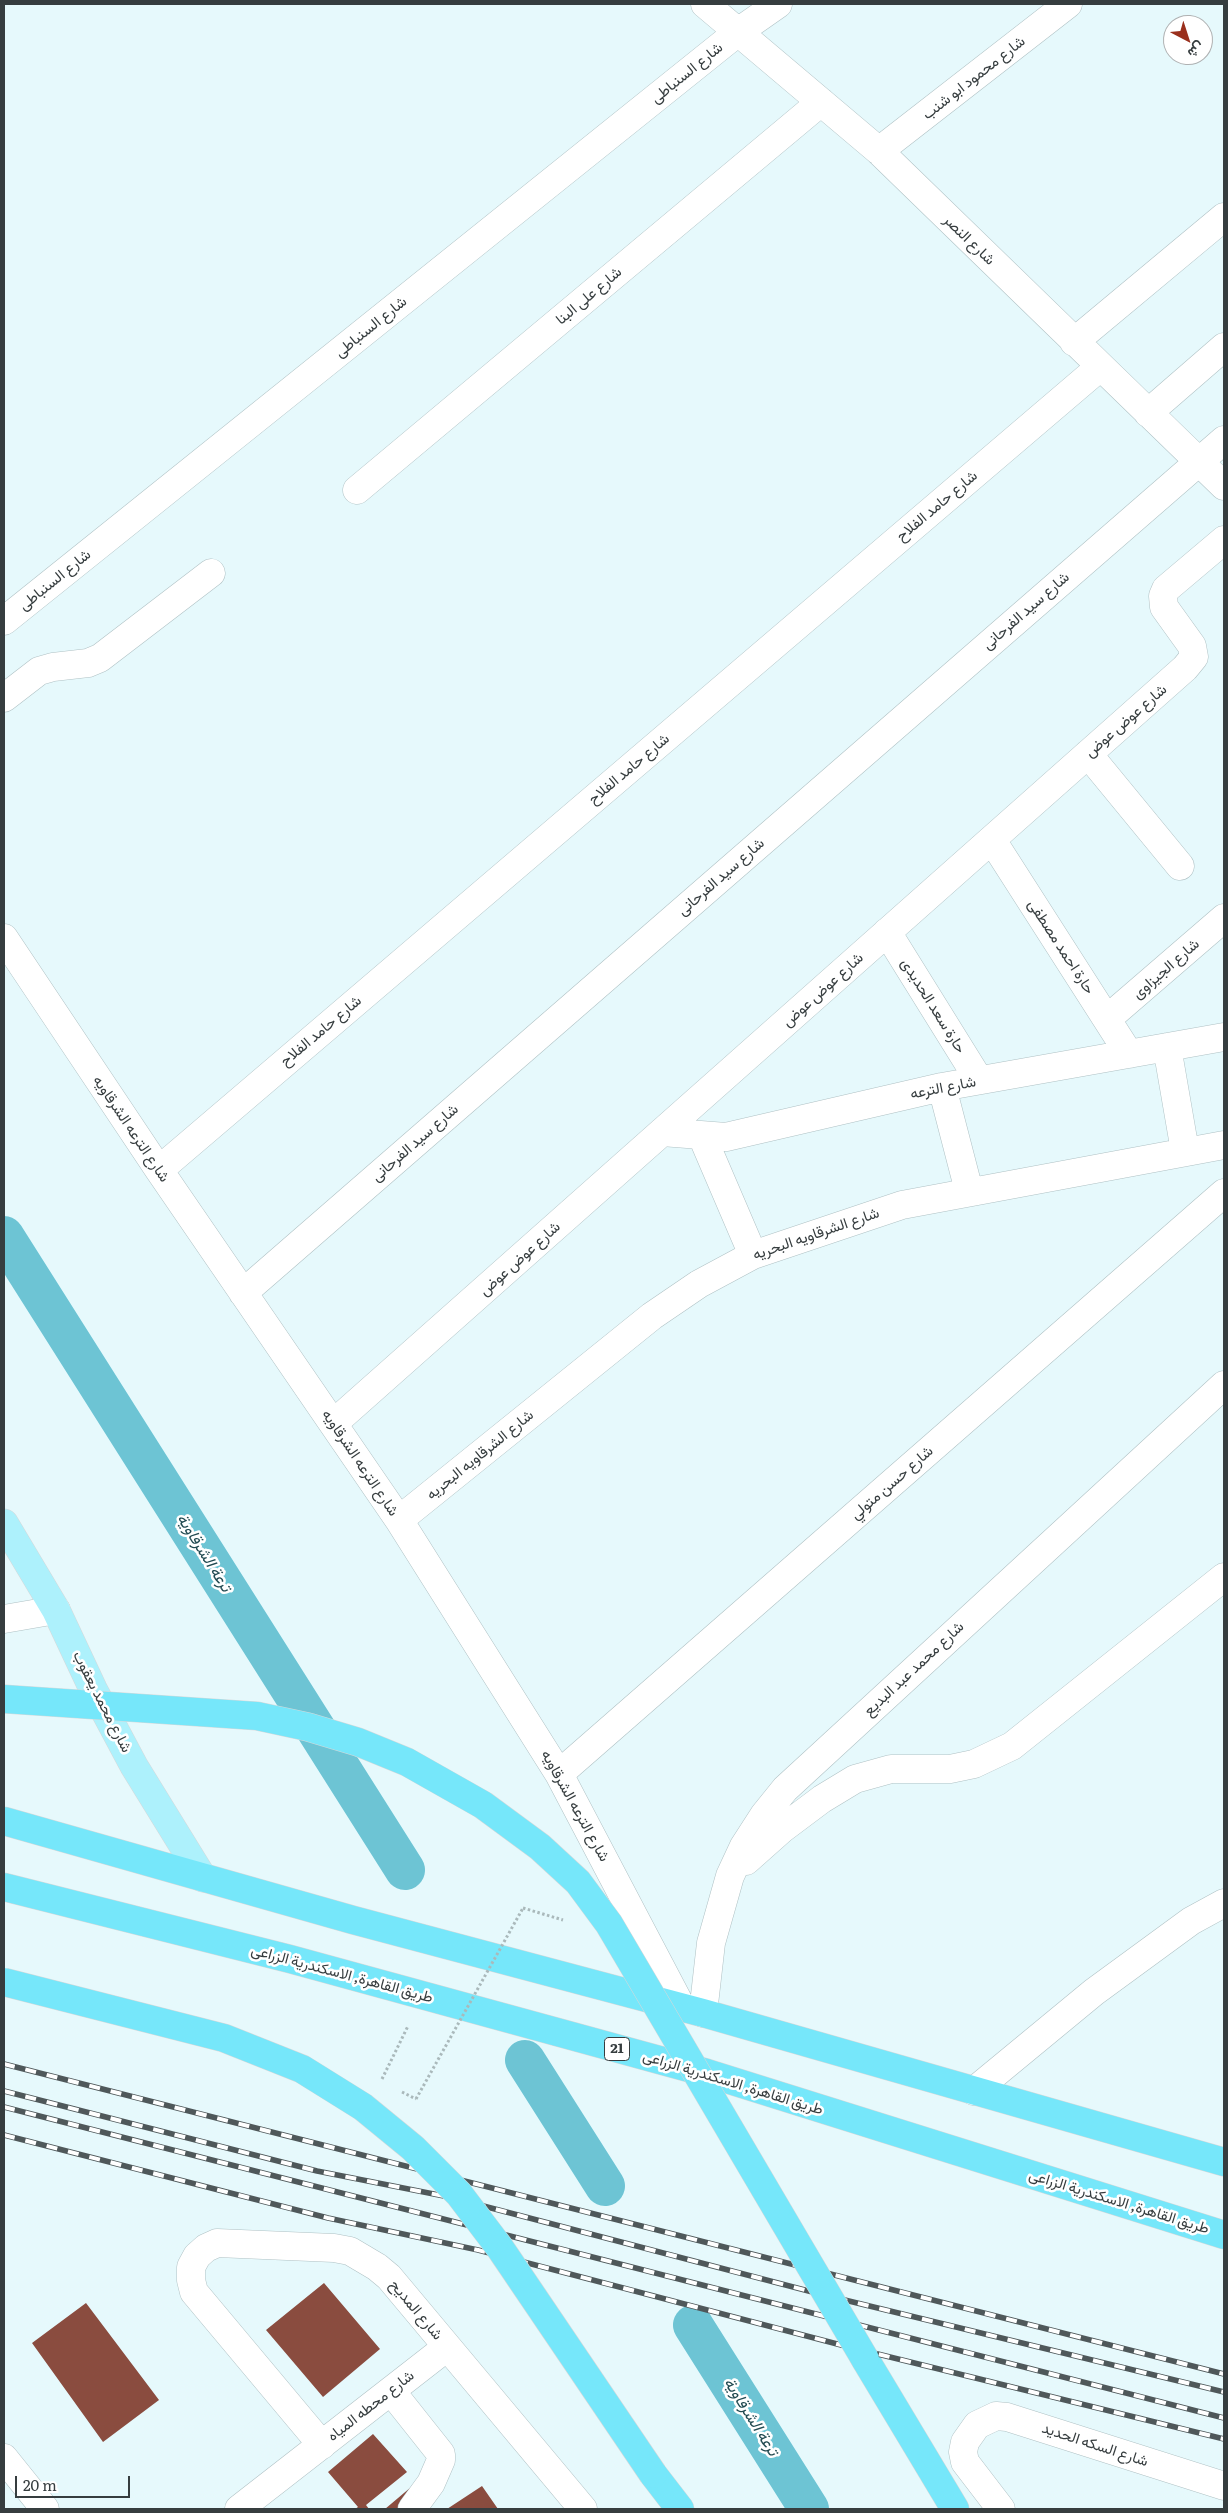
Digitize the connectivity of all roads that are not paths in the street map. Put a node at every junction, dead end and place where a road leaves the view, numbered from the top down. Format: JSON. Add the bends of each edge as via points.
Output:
{"nodes":[{"id":1,"x":705,"y":4,"type":"edge"},
{"id":2,"x":778,"y":4,"type":"edge"},
{"id":3,"x":1068,"y":4,"type":"edge"},
{"id":4,"x":738,"y":32,"type":"junction"},
{"id":5,"x":821,"y":102,"type":"junction"},
{"id":6,"x":879,"y":151,"type":"junction"},
{"id":7,"x":1224,"y":217,"type":"edge"},
{"id":8,"x":1074,"y":342,"type":"junction"},
{"id":9,"x":1224,"y":347,"type":"edge"},
{"id":10,"x":1100,"y":367,"type":"junction"},
{"id":11,"x":1148,"y":413,"type":"junction"},
{"id":12,"x":1224,"y":440,"type":"edge"},
{"id":13,"x":1198,"y":461,"type":"junction"},
{"id":14,"x":1224,"y":486,"type":"edge"},
{"id":15,"x":357,"y":490,"type":"dead end"},
{"id":16,"x":1224,"y":540,"type":"edge"},
{"id":17,"x":211,"y":572,"type":"dead end"},
{"id":18,"x":4,"y":621,"type":"edge"},
{"id":19,"x":4,"y":698,"type":"edge"},
{"id":20,"x":1088,"y":754,"type":"junction"},
{"id":21,"x":992,"y":840,"type":"junction"},
{"id":22,"x":1180,"y":866,"type":"dead end"},
{"id":23,"x":1224,"y":918,"type":"edge"},
{"id":24,"x":887,"y":932,"type":"junction"},
{"id":25,"x":4,"y":938,"type":"edge"},
{"id":26,"x":1107,"y":1019,"type":"junction"},
{"id":27,"x":1224,"y":1038,"type":"edge"},
{"id":28,"x":1167,"y":1047,"type":"junction"},
{"id":29,"x":1129,"y":1054,"type":"junction"},
{"id":30,"x":980,"y":1080,"type":"junction"},
{"id":31,"x":942,"y":1087,"type":"junction"},
{"id":32,"x":662,"y":1132,"type":"junction"},
{"id":33,"x":702,"y":1136,"type":"junction"},
{"id":34,"x":1224,"y":1145,"type":"edge"},
{"id":35,"x":1185,"y":1151,"type":"junction"},
{"id":36,"x":158,"y":1170,"type":"junction"},
{"id":37,"x":969,"y":1191,"type":"junction"},
{"id":38,"x":1224,"y":1193,"type":"edge"},
{"id":39,"x":753,"y":1255,"type":"junction"},
{"id":40,"x":243,"y":1293,"type":"junction"},
{"id":41,"x":1224,"y":1385,"type":"edge"},
{"id":42,"x":334,"y":1423,"type":"junction"},
{"id":43,"x":399,"y":1520,"type":"junction"},
{"id":44,"x":4,"y":1523,"type":"edge"},
{"id":45,"x":1224,"y":1577,"type":"edge"},
{"id":46,"x":56,"y":1610,"type":"junction"},
{"id":47,"x":4,"y":1619,"type":"edge"},
{"id":48,"x":4,"y":1699,"type":"edge"},
{"id":49,"x":559,"y":1774,"type":"junction"},
{"id":50,"x":4,"y":1821,"type":"edge"},
{"id":51,"x":730,"y":1876,"type":"junction"},
{"id":52,"x":203,"y":1878,"type":"junction"},
{"id":53,"x":4,"y":1887,"type":"edge"},
{"id":54,"x":1224,"y":1904,"type":"edge"},
{"id":55,"x":4,"y":1982,"type":"edge"},
{"id":56,"x":692,"y":2011,"type":"junction"},
{"id":57,"x":974,"y":2091,"type":"junction"},
{"id":58,"x":1224,"y":2162,"type":"edge"},
{"id":59,"x":1224,"y":2235,"type":"edge"},
{"id":60,"x":447,"y":2347,"type":"junction"},
{"id":61,"x":391,"y":2391,"type":"junction"},
{"id":62,"x":322,"y":2444,"type":"junction"},
{"id":63,"x":4,"y":2458,"type":"edge"},
{"id":64,"x":1224,"y":2486,"type":"edge"},
{"id":65,"x":45,"y":2509,"type":"edge"},
{"id":66,"x":239,"y":2509,"type":"edge"},
{"id":67,"x":412,"y":2509,"type":"edge"},
{"id":68,"x":583,"y":2509,"type":"edge"},
{"id":69,"x":680,"y":2509,"type":"edge"},
{"id":70,"x":955,"y":2509,"type":"edge"},
{"id":71,"x":1001,"y":2509,"type":"edge"}],
"edges":[{"from":1,"to":4,"type":"street","name":"شارع النصر"},
{"from":2,"to":4,"type":"street","name":"شارع السنباطى"},
{"from":3,"to":6,"type":"street","name":"شارع محمود ابو شنب"},
{"from":4,"to":5,"type":"street","name":"شارع النصر"},
{"from":4,"to":18,"type":"street","name":"شارع السنباطى"},
{"from":5,"to":6,"type":"street","name":"شارع النصر"},
{"from":5,"to":15,"type":"street","name":"شارع على البنا"},
{"from":6,"to":8,"type":"street","name":"شارع النصر"},
{"from":7,"to":8,"type":"street"},
{"from":8,"to":10,"type":"street","name":"شارع النصر"},
{"from":9,"to":11,"type":"street"},
{"from":10,"to":11,"type":"street","name":"شارع النصر"},
{"from":10,"to":36,"type":"street","name":"شارع حامد الفلاح"},
{"from":11,"to":13,"type":"street","name":"شارع النصر"},
{"from":12,"to":13,"type":"street","name":"شارع سيد الفرحانى"},
{"from":13,"to":14,"type":"street","name":"شارع النصر"},
{"from":13,"to":40,"type":"street","name":"شارع سيد الفرحانى"},
{"from":16,"to":20,"type":"street","name":"شارع عوض عوض","via":[[1166,590],[1164,596],[1164,607],[1192,646],[1194,657]]},
{"from":17,"to":19,"type":"street","via":[[100,658],[40,671]]},
{"from":20,"to":21,"type":"street","name":"شارع عوض عوض"},
{"from":20,"to":22,"type":"street"},
{"from":21,"to":24,"type":"street","name":"شارع عوض عوض"},
{"from":21,"to":26,"type":"street","name":"حارة احمد مصطفى"},
{"from":23,"to":26,"type":"street","name":"شارع الجيزاوى"},
{"from":24,"to":30,"type":"street","name":"حارة سعد الحديدى"},
{"from":24,"to":32,"type":"street","name":"شارع عوض عوض"},
{"from":25,"to":36,"type":"street","name":"شارع الترعه الشرقاويه"},
{"from":26,"to":29,"type":"street","name":"حارة احمد مصطفى"},
{"from":27,"to":28,"type":"street","name":"شارع الترعه"},
{"from":28,"to":29,"type":"street","name":"شارع الترعه"},
{"from":28,"to":35,"type":"street"},
{"from":29,"to":30,"type":"street","name":"شارع الترعه"},
{"from":30,"to":31,"type":"street","name":"شارع الترعه"},
{"from":31,"to":33,"type":"street","name":"شارع الترعه","via":[[734,1136]]},
{"from":31,"to":37,"type":"street"},
{"from":32,"to":33,"type":"street","name":"شارع الترعه"},
{"from":32,"to":42,"type":"street","name":"شارع عوض عوض"},
{"from":33,"to":39,"type":"street"},
{"from":34,"to":35,"type":"street","name":"شارع الشرقاويه البحريه"},
{"from":35,"to":37,"type":"street","name":"شارع الشرقاويه البحريه"},
{"from":36,"to":40,"type":"street","name":"شارع الترعه الشرقاويه"},
{"from":37,"to":39,"type":"street","name":"شارع الشرقاويه البحريه","via":[[902,1205]]},
{"from":38,"to":49,"type":"street","name":"شارع حسن متولي"},
{"from":39,"to":43,"type":"street","name":"شارع الشرقاويه البحريه","via":[[699,1284],[652,1316]]},
{"from":40,"to":42,"type":"street","name":"شارع الترعه الشرقاويه"},
{"from":41,"to":51,"type":"street","name":"شارع محمد عبد البديع","via":[[785,1789],[744,1846]]},
{"from":42,"to":43,"type":"street","name":"شارع الترعه الشرقاويه"},
{"from":43,"to":49,"type":"street","name":"شارع الترعه الشرقاويه"},
{"from":44,"to":46,"type":"main road","name":"شارع محمد يعقوب"},
{"from":45,"to":51,"type":"street","via":[[1012,1746],[974,1764],[950,1769],[891,1769],[855,1779],[782,1829]]},
{"from":46,"to":47,"type":"street"},
{"from":46,"to":52,"type":"main road","name":"شارع محمد يعقوب","via":[[134,1766]]},
{"from":48,"to":70,"type":"highway","bridge":true,"via":[[257,1716],[308,1727],[358,1742],[407,1762],[483,1805],[540,1847],[578,1882],[609,1924]]},
{"from":49,"to":56,"type":"street","name":"شارع الترعه الشرقاويه"},
{"from":50,"to":52,"type":"highway"},
{"from":51,"to":56,"type":"street","name":"شارع محمد عبد البديع"},
{"from":52,"to":56,"type":"highway"},
{"from":53,"to":59,"type":"highway","name":"طريق القاهرة, الاسكندرية الزراعى","number":"21","via":[[290,1959],[707,2073]]},
{"from":54,"to":57,"type":"street","via":[[1191,1921],[1094,1992]]},
{"from":55,"to":69,"type":"highway","bridge":true,"via":[[224,2038],[302,2069],[363,2107],[412,2148],[459,2194],[500,2248]]},
{"from":56,"to":57,"type":"highway"},
{"from":57,"to":58,"type":"highway"},
{"from":60,"to":61,"type":"street","name":"شارع محطه المياه"},
{"from":60,"to":62,"type":"street","name":"شارع المديح","via":[[389,2277],[350,2251],[217,2243],[206,2248],[191,2267],[194,2292]]},
{"from":60,"to":68,"type":"street","name":"شارع المديح"},
{"from":61,"to":62,"type":"street","name":"شارع محطه المياه"},
{"from":61,"to":67,"type":"street","via":[[441,2454],[442,2460],[431,2482]]},
{"from":62,"to":66,"type":"street","name":"شارع محطه المياه"},
{"from":63,"to":65,"type":"street"},
{"from":64,"to":71,"type":"street","name":"شارع السكه الحديد","via":[[1007,2416],[986,2420],[964,2442],[965,2462]]}]}
